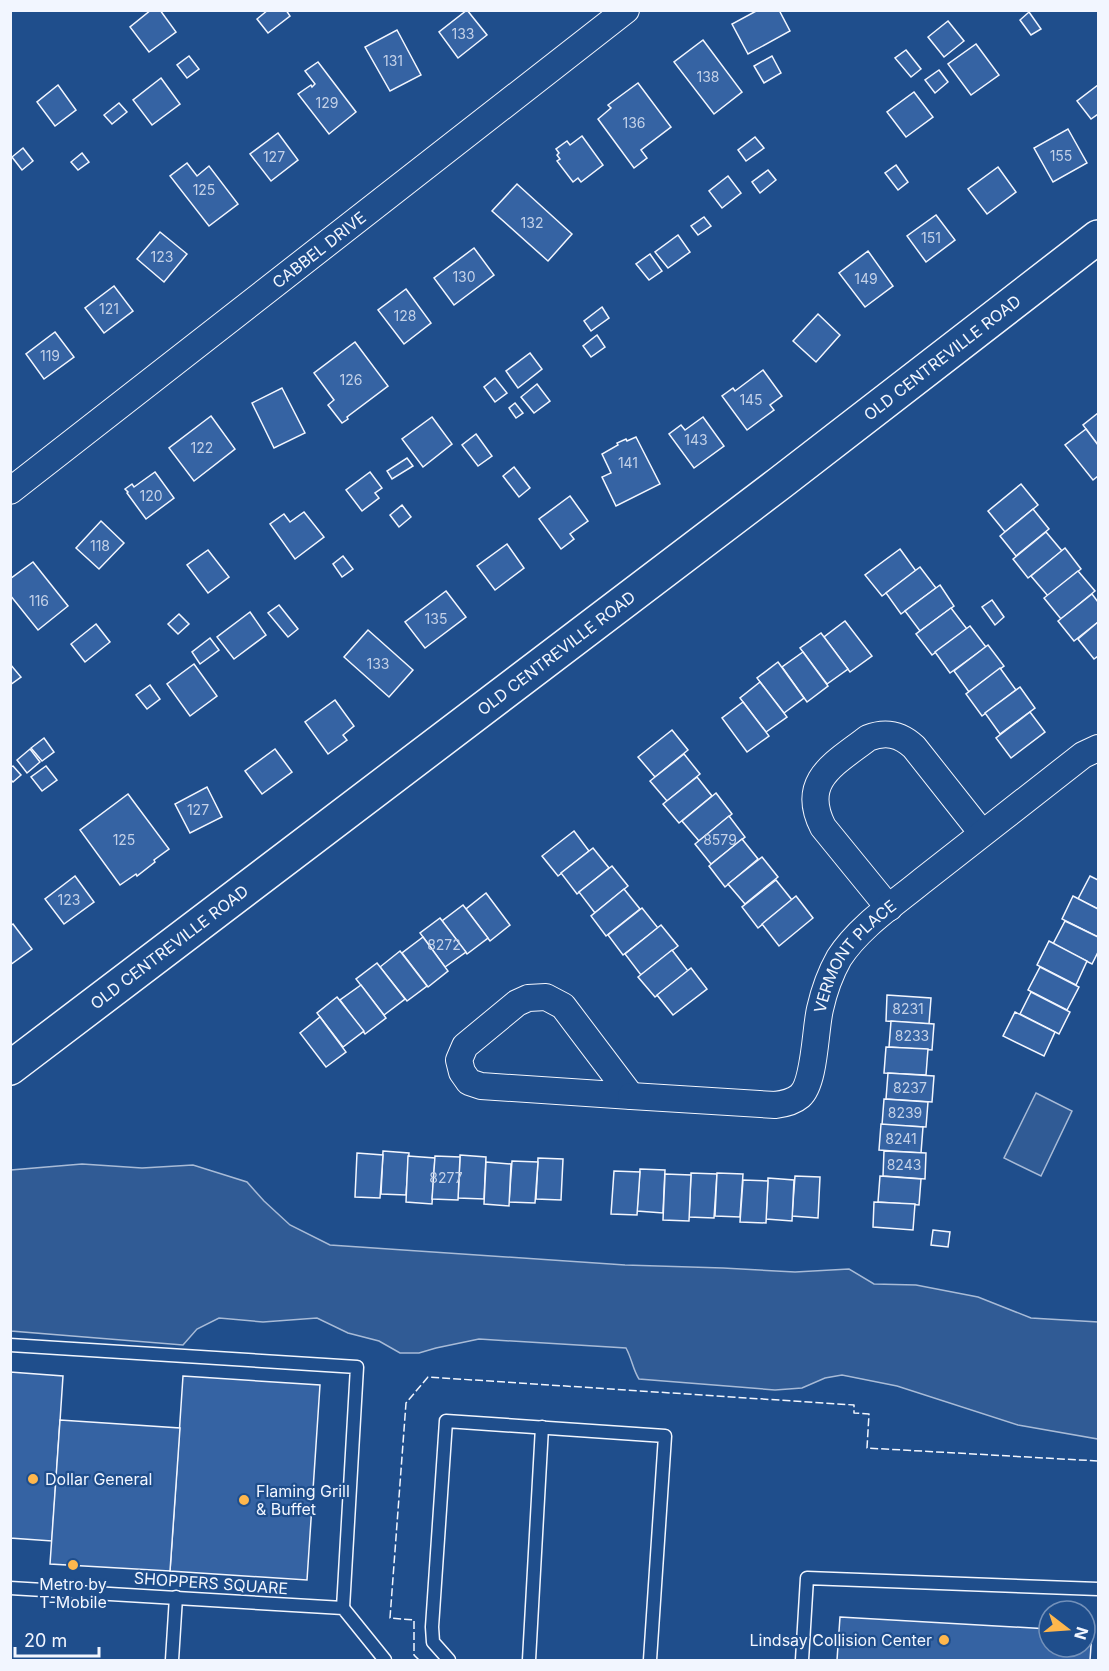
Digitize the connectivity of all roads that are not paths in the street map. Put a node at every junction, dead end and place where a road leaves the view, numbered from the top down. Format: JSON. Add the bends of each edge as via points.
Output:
{"nodes":[{"id":1,"x":626,"y":10,"type":"edge"},
{"id":2,"x":1098,"y":237,"type":"edge"},
{"id":3,"x":10,"y":491,"type":"edge"},
{"id":4,"x":1098,"y":748,"type":"edge"},
{"id":5,"x":982,"y":833,"type":"junction"},
{"id":6,"x":889,"y":908,"type":"junction"},
{"id":7,"x":10,"y":1068,"type":"edge"},
{"id":8,"x":630,"y":1096,"type":"junction"},
{"id":9,"x":10,"y":1345,"type":"edge"},
{"id":10,"x":542,"y":1427,"type":"junction"},
{"id":11,"x":10,"y":1588,"type":"edge"},
{"id":12,"x":1098,"y":1589,"type":"edge"},
{"id":13,"x":176,"y":1597,"type":"junction"},
{"id":14,"x":343,"y":1608,"type":"junction"},
{"id":15,"x":172,"y":1660,"type":"edge"},
{"id":16,"x":385,"y":1660,"type":"edge"},
{"id":17,"x":449,"y":1660,"type":"edge"},
{"id":18,"x":529,"y":1660,"type":"edge"},
{"id":19,"x":650,"y":1660,"type":"edge"},
{"id":20,"x":802,"y":1660,"type":"edge"}],
"edges":[{"from":1,"to":3,"type":"street","name":"CABBEL DRIVE"},
{"from":2,"to":7,"type":"street","name":"OLD CENTREVILLE ROAD"},
{"from":4,"to":5,"type":"street","name":"VERMONT PLACE","via":[[1083,755]]},
{"from":5,"to":6,"type":"street","name":"VERMONT PLACE"},
{"from":5,"to":6,"type":"street","via":[[905,739],[894,735],[868,738],[825,772],[816,791],[817,815]]},
{"from":6,"to":8,"type":"street","name":"VERMONT PLACE","via":[[854,939],[826,986],[809,1083],[801,1096],[775,1105]]},
{"from":8,"to":8,"type":"street","name":"VERMONT PLACE","via":[[481,1086],[465,1077],[459,1060],[465,1046],[517,1004],[528,998],[546,997],[563,1006]]},
{"from":9,"to":14,"type":"lane","via":[[357,1367]]},
{"from":10,"to":17,"type":"lane","via":[[446,1421],[432,1627],[433,1642]]},
{"from":10,"to":18,"type":"lane"},
{"from":10,"to":19,"type":"lane","via":[[665,1436]]},
{"from":11,"to":13,"type":"lane","name":"SHOPPERS SQUARE"},
{"from":12,"to":20,"type":"lane","via":[[807,1578]]},
{"from":13,"to":14,"type":"lane","name":"SHOPPERS SQUARE"},
{"from":13,"to":15,"type":"lane"},
{"from":14,"to":16,"type":"lane"}]}
